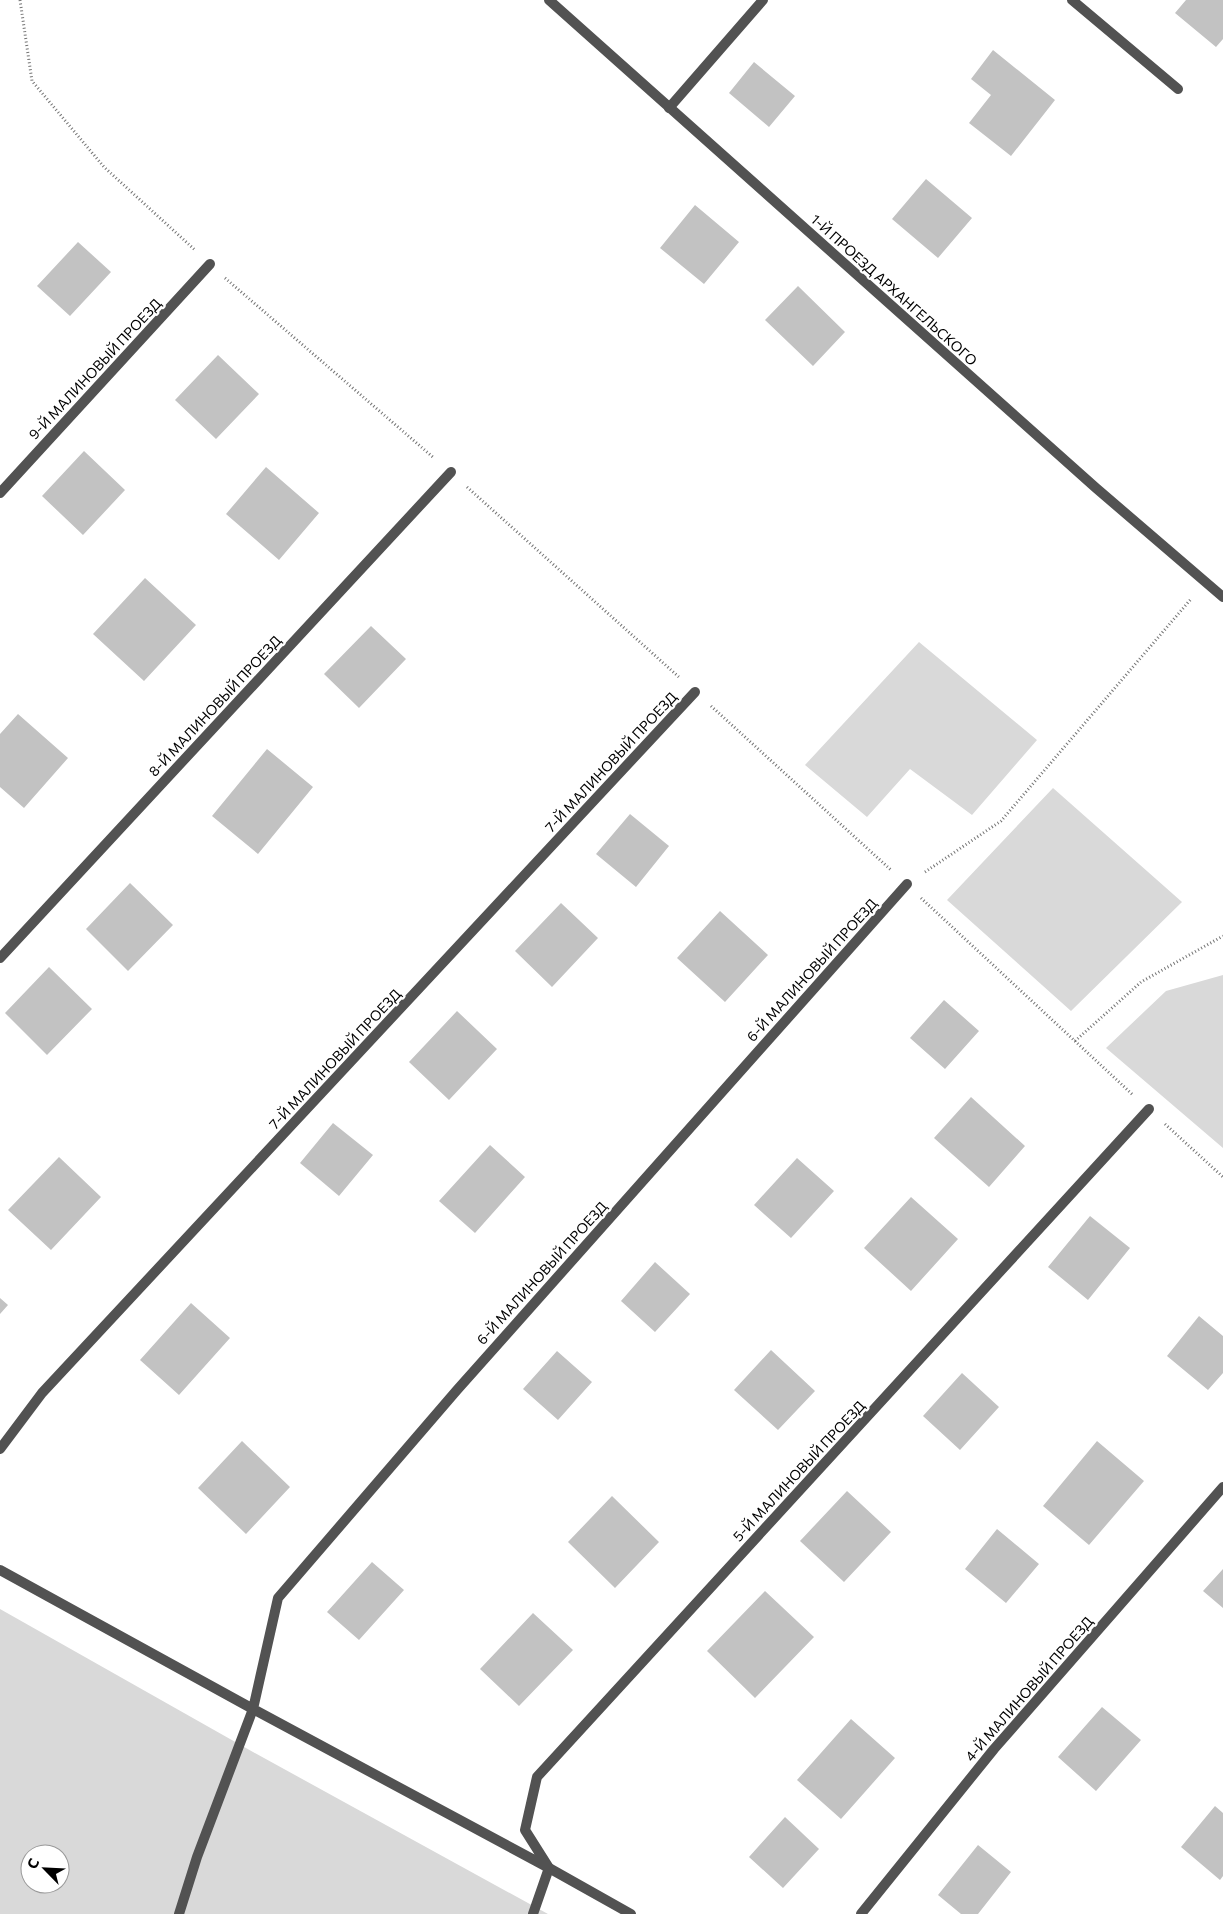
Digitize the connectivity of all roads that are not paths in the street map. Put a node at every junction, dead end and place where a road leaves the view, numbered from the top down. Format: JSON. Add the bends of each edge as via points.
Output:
{"nodes":[{"id":1,"x":550,"y":0,"type":"edge"},
{"id":2,"x":763,"y":0,"type":"edge"},
{"id":3,"x":1072,"y":0,"type":"edge"},
{"id":4,"x":1178,"y":89,"type":"dead end"},
{"id":5,"x":669,"y":108,"type":"junction"},
{"id":6,"x":210,"y":264,"type":"road end"},
{"id":7,"x":451,"y":472,"type":"road end"},
{"id":8,"x":0,"y":493,"type":"edge"},
{"id":9,"x":1223,"y":597,"type":"edge"},
{"id":10,"x":695,"y":692,"type":"road end"},
{"id":11,"x":907,"y":884,"type":"road end"},
{"id":12,"x":0,"y":958,"type":"edge"},
{"id":13,"x":1149,"y":1110,"type":"road end"},
{"id":14,"x":0,"y":1449,"type":"edge"},
{"id":15,"x":1223,"y":1487,"type":"edge"},
{"id":16,"x":0,"y":1570,"type":"edge"},
{"id":17,"x":253,"y":1709,"type":"junction"},
{"id":18,"x":549,"y":1868,"type":"junction"},
{"id":19,"x":179,"y":1914,"type":"edge"},
{"id":20,"x":533,"y":1914,"type":"edge"},
{"id":21,"x":631,"y":1914,"type":"edge"},
{"id":22,"x":861,"y":1914,"type":"edge"}],
"edges":[{"from":1,"to":5,"type":"street","name":"1-Й ПРОЕЗД АРХАНГЕЛЬСКОГО"},
{"from":2,"to":5,"type":"street"},
{"from":3,"to":4,"type":"street"},
{"from":5,"to":9,"type":"street","name":"1-Й ПРОЕЗД АРХАНГЕЛЬСКОГО"},
{"from":6,"to":8,"type":"street","name":"9-Й МАЛИНОВЫЙ ПРОЕЗД"},
{"from":7,"to":12,"type":"street","name":"8-Й МАЛИНОВЫЙ ПРОЕЗД"},
{"from":10,"to":14,"type":"street","name":"7-Й МАЛИНОВЫЙ ПРОЕЗД","via":[[42,1393]]},
{"from":11,"to":17,"type":"street","name":"6-Й МАЛИНОВЫЙ ПРОЕЗД","via":[[457,1390],[278,1598]]},
{"from":13,"to":18,"type":"street","name":"5-Й МАЛИНОВЫЙ ПРОЕЗД","via":[[537,1777],[525,1830]]},
{"from":15,"to":22,"type":"street","name":"4-Й МАЛИНОВЫЙ ПРОЕЗД","via":[[994,1749]]},
{"from":16,"to":17,"type":"street"},
{"from":17,"to":18,"type":"street"},
{"from":17,"to":19,"type":"street","name":"6-Й МАЛИНОВЫЙ ПРОЕЗД","via":[[197,1856]]},
{"from":18,"to":20,"type":"street"},
{"from":18,"to":21,"type":"street"}]}
